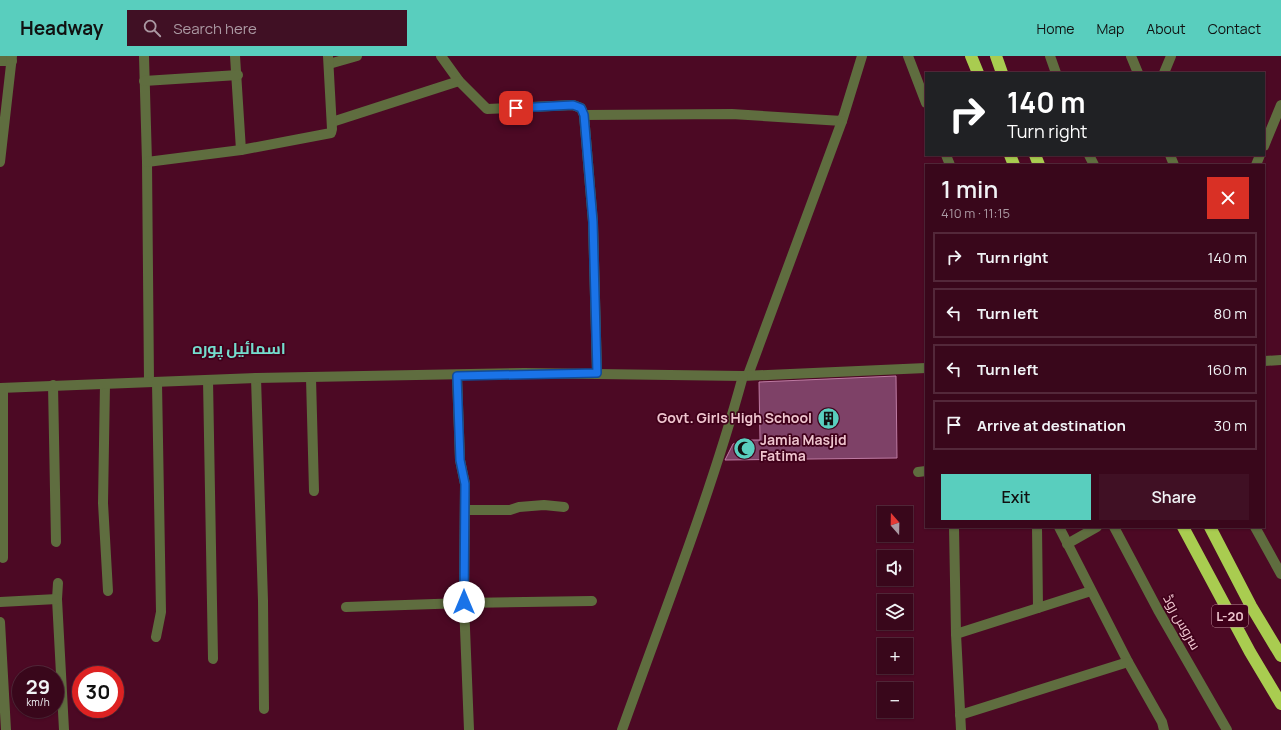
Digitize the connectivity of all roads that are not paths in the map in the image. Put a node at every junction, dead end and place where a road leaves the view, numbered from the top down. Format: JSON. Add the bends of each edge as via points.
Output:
{"nodes":[{"id":1,"x":144,"y":56,"type":"edge"},
{"id":2,"x":235,"y":56,"type":"edge"},
{"id":3,"x":357,"y":56,"type":"edge"},
{"id":4,"x":441,"y":56,"type":"edge"},
{"id":5,"x":862,"y":56,"type":"edge"},
{"id":6,"x":908,"y":56,"type":"edge"},
{"id":7,"x":971,"y":56,"type":"edge"},
{"id":8,"x":996,"y":56,"type":"edge"},
{"id":9,"x":1050,"y":56,"type":"edge"},
{"id":10,"x":1131,"y":56,"type":"edge"},
{"id":11,"x":1171,"y":56,"type":"edge"},
{"id":12,"x":12,"y":59,"type":"edge"},
{"id":13,"x":329,"y":60,"type":"edge"},
{"id":14,"x":0,"y":61,"type":"edge"},
{"id":15,"x":978,"y":72,"type":"edge"},
{"id":16,"x":1002,"y":72,"type":"edge"},
{"id":17,"x":1056,"y":72,"type":"edge"},
{"id":18,"x":1138,"y":72,"type":"edge"},
{"id":19,"x":1164,"y":72,"type":"edge"},
{"id":20,"x":238,"y":75,"type":"junction"},
{"id":21,"x":144,"y":81,"type":"junction"},
{"id":22,"x":459,"y":81,"type":"junction"},
{"id":23,"x":925,"y":100,"type":"edge"},
{"id":24,"x":1281,"y":105,"type":"edge"},
{"id":25,"x":584,"y":115,"type":"junction"},
{"id":26,"x":332,"y":122,"type":"junction"},
{"id":27,"x":842,"y":122,"type":"junction"},
{"id":28,"x":1265,"y":144,"type":"edge"},
{"id":29,"x":241,"y":150,"type":"junction"},
{"id":30,"x":0,"y":162,"type":"edge"},
{"id":31,"x":147,"y":162,"type":"junction"},
{"id":32,"x":1281,"y":360,"type":"edge"},
{"id":33,"x":1265,"y":361,"type":"edge"},
{"id":34,"x":925,"y":368,"type":"edge"},
{"id":35,"x":597,"y":373,"type":"junction"},
{"id":36,"x":746,"y":375,"type":"junction"},
{"id":37,"x":457,"y":376,"type":"junction"},
{"id":38,"x":256,"y":378,"type":"junction"},
{"id":39,"x":311,"y":378,"type":"junction"},
{"id":40,"x":208,"y":380,"type":"junction"},
{"id":41,"x":153,"y":382,"type":"junction"},
{"id":42,"x":105,"y":384,"type":"junction"},
{"id":43,"x":53,"y":385,"type":"junction"},
{"id":44,"x":2,"y":388,"type":"edge"},
{"id":45,"x":314,"y":491,"type":"dead end"},
{"id":46,"x":564,"y":507,"type":"dead end"},
{"id":47,"x":465,"y":510,"type":"junction"},
{"id":48,"x":954,"y":528,"type":"edge"},
{"id":49,"x":1037,"y":528,"type":"edge"},
{"id":50,"x":1059,"y":528,"type":"edge"},
{"id":51,"x":1095,"y":528,"type":"edge"},
{"id":52,"x":1115,"y":528,"type":"edge"},
{"id":53,"x":1184,"y":528,"type":"edge"},
{"id":54,"x":1211,"y":528,"type":"edge"},
{"id":55,"x":1256,"y":528,"type":"edge"},
{"id":56,"x":56,"y":542,"type":"dead end"},
{"id":57,"x":1067,"y":544,"type":"junction"},
{"id":58,"x":3,"y":558,"type":"dead end"},
{"id":59,"x":1281,"y":574,"type":"edge"},
{"id":60,"x":58,"y":584,"type":"dead end"},
{"id":61,"x":1092,"y":590,"type":"junction"},
{"id":62,"x":108,"y":591,"type":"dead end"},
{"id":63,"x":57,"y":599,"type":"junction"},
{"id":64,"x":592,"y":601,"type":"dead end"},
{"id":65,"x":0,"y":602,"type":"edge"},
{"id":66,"x":464,"y":602,"type":"junction"},
{"id":67,"x":346,"y":607,"type":"dead end"},
{"id":68,"x":1038,"y":608,"type":"junction"},
{"id":69,"x":0,"y":622,"type":"edge"},
{"id":70,"x":956,"y":634,"type":"junction"},
{"id":71,"x":156,"y":637,"type":"dead end"},
{"id":72,"x":1281,"y":656,"type":"edge"},
{"id":73,"x":213,"y":659,"type":"dead end"},
{"id":74,"x":1128,"y":662,"type":"junction"},
{"id":75,"x":1281,"y":704,"type":"edge"},
{"id":76,"x":264,"y":709,"type":"dead end"},
{"id":77,"x":960,"y":715,"type":"junction"},
{"id":78,"x":6,"y":730,"type":"edge"},
{"id":79,"x":64,"y":730,"type":"edge"},
{"id":80,"x":469,"y":730,"type":"edge"},
{"id":81,"x":622,"y":730,"type":"edge"},
{"id":82,"x":960,"y":730,"type":"edge"},
{"id":83,"x":1164,"y":730,"type":"edge"},
{"id":84,"x":1227,"y":730,"type":"edge"}],
"edges":[{"from":1,"to":21,"type":"street"},
{"from":2,"to":20,"type":"street"},
{"from":3,"to":13,"type":"street"},
{"from":4,"to":22,"type":"street"},
{"from":5,"to":27,"type":"street"},
{"from":6,"to":23,"type":"street"},
{"from":7,"to":15,"type":"highway"},
{"from":8,"to":16,"type":"highway"},
{"from":9,"to":17,"type":"street"},
{"from":10,"to":18,"type":"street"},
{"from":11,"to":19,"type":"street"},
{"from":12,"to":14,"type":"street"},
{"from":12,"to":30,"type":"street"},
{"from":13,"to":26,"type":"street"},
{"from":20,"to":21,"type":"street"},
{"from":20,"to":29,"type":"street"},
{"from":21,"to":31,"type":"street"},
{"from":22,"to":25,"type":"street","via":[[487,109],[573,105],[581,108]]},
{"from":22,"to":26,"type":"street"},
{"from":24,"to":28,"type":"street"},
{"from":25,"to":27,"type":"street","via":[[732,114]]},
{"from":25,"to":35,"type":"street","via":[[593,222]]},
{"from":26,"to":29,"type":"street","via":[[331,133]]},
{"from":27,"to":36,"type":"street"},
{"from":29,"to":31,"type":"street"},
{"from":31,"to":41,"type":"street"},
{"from":32,"to":33,"type":"street"},
{"from":34,"to":36,"type":"street"},
{"from":35,"to":36,"type":"street"},
{"from":35,"to":37,"type":"street"},
{"from":36,"to":81,"type":"street","via":[[671,598]]},
{"from":37,"to":39,"type":"street"},
{"from":37,"to":47,"type":"street","via":[[460,460],[465,484]]},
{"from":38,"to":39,"type":"street"},
{"from":38,"to":40,"type":"street"},
{"from":38,"to":76,"type":"street","via":[[264,601]]},
{"from":39,"to":45,"type":"street"},
{"from":40,"to":41,"type":"street"},
{"from":40,"to":73,"type":"street"},
{"from":41,"to":42,"type":"street"},
{"from":41,"to":71,"type":"street","via":[[161,612]]},
{"from":42,"to":43,"type":"street"},
{"from":42,"to":62,"type":"street","via":[[103,503]]},
{"from":43,"to":44,"type":"street"},
{"from":43,"to":56,"type":"street"},
{"from":44,"to":58,"type":"street"},
{"from":46,"to":47,"type":"street","via":[[544,505],[510,510]]},
{"from":47,"to":66,"type":"street"},
{"from":48,"to":70,"type":"street"},
{"from":49,"to":68,"type":"street"},
{"from":50,"to":57,"type":"street"},
{"from":51,"to":57,"type":"street"},
{"from":52,"to":84,"type":"street","name":"سروس روڈ"},
{"from":53,"to":75,"type":"highway","number":"L-20"},
{"from":54,"to":72,"type":"highway","number":"L-20","via":[[1251,606]]},
{"from":55,"to":59,"type":"street"},
{"from":57,"to":61,"type":"street"},
{"from":60,"to":63,"type":"street"},
{"from":61,"to":68,"type":"street"},
{"from":61,"to":74,"type":"street"},
{"from":63,"to":65,"type":"street"},
{"from":63,"to":79,"type":"street"},
{"from":64,"to":66,"type":"street"},
{"from":66,"to":67,"type":"street"},
{"from":66,"to":80,"type":"street"},
{"from":68,"to":70,"type":"street"},
{"from":69,"to":78,"type":"street"},
{"from":70,"to":77,"type":"street"},
{"from":74,"to":77,"type":"street"},
{"from":74,"to":83,"type":"street"},
{"from":77,"to":82,"type":"street"}]}
